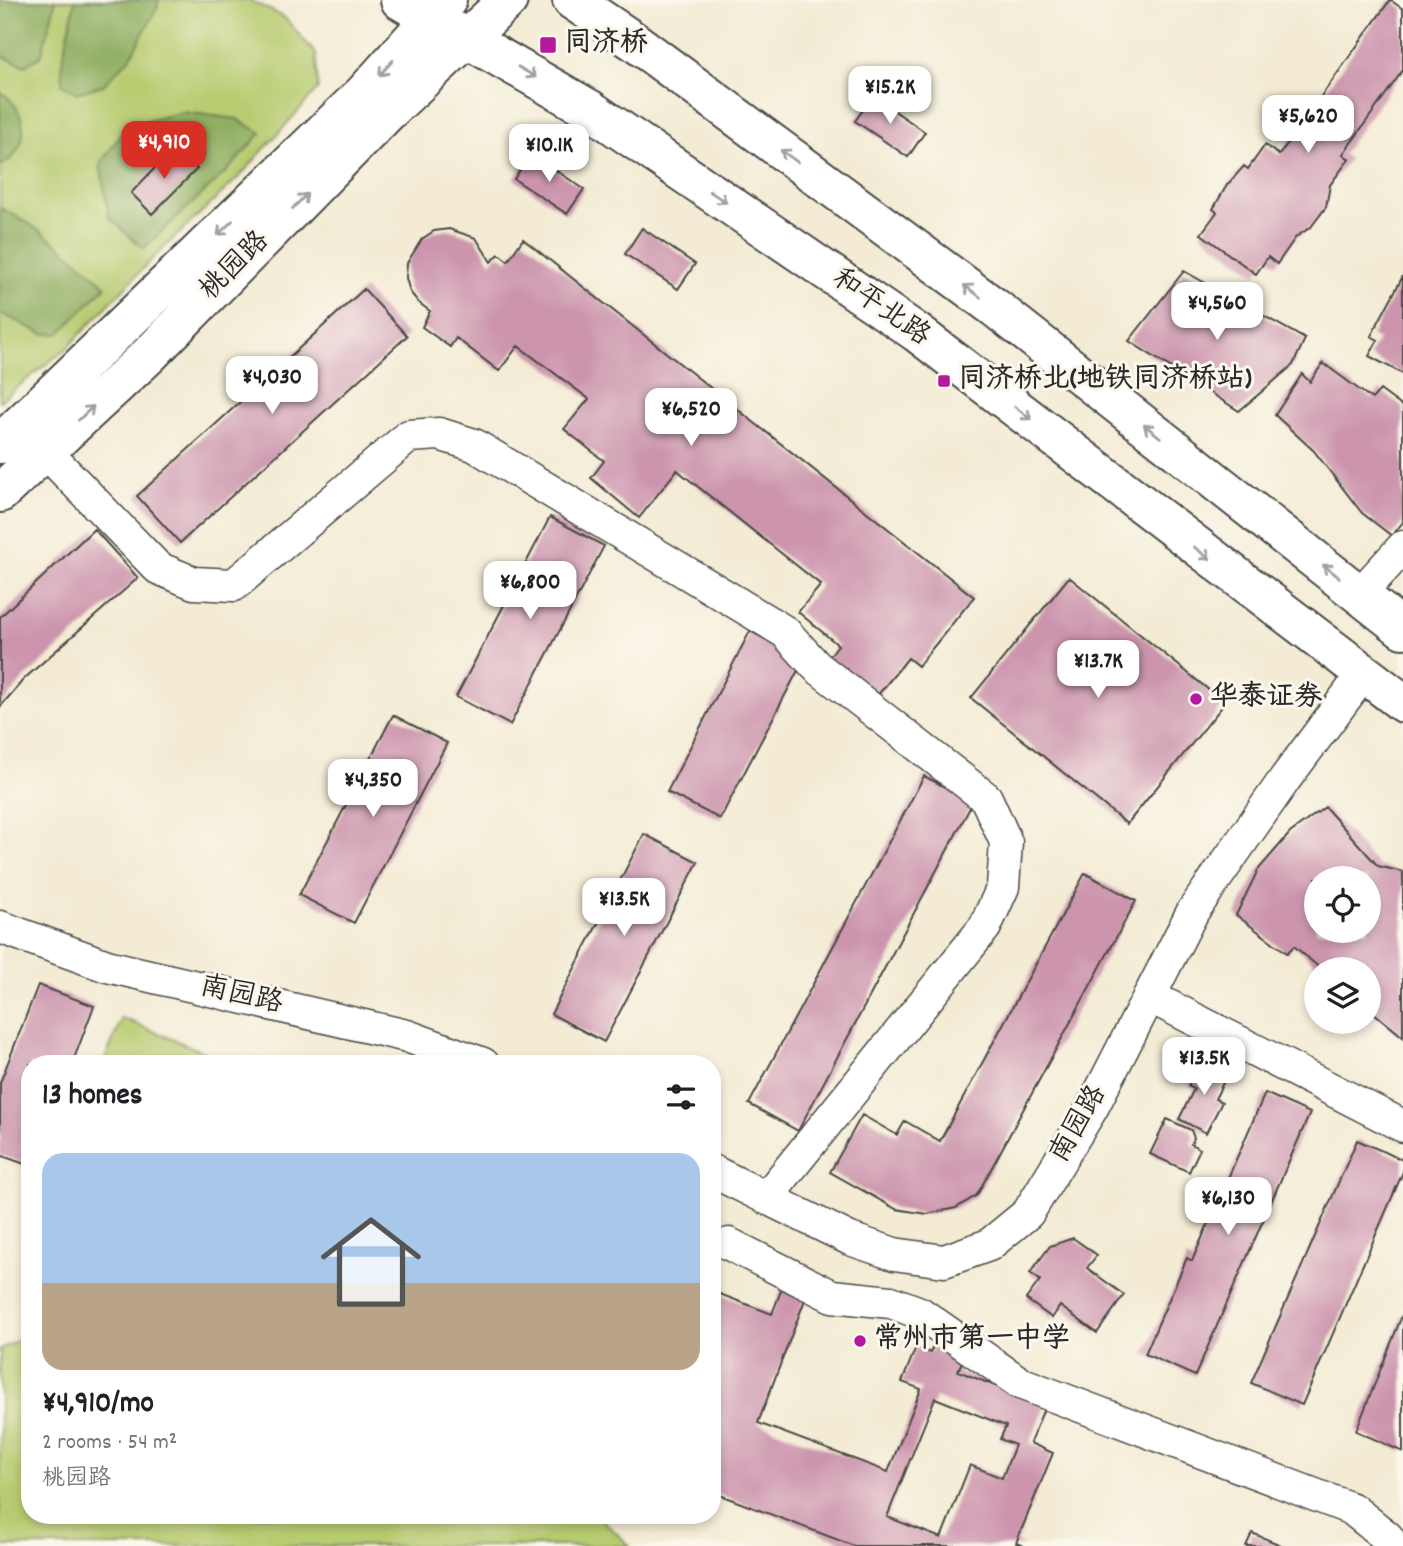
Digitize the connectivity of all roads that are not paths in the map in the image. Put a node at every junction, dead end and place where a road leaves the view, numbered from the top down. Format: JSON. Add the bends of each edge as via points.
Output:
{"nodes":[{"id":1,"x":508,"y":0,"type":"edge"},
{"id":2,"x":572,"y":0,"type":"edge"},
{"id":3,"x":427,"y":6,"type":"edge"},
{"id":4,"x":468,"y":38,"type":"junction"},
{"id":5,"x":17,"y":435,"type":"edge"},
{"id":6,"x":0,"y":493,"type":"edge"},
{"id":7,"x":1403,"y":547,"type":"edge"},
{"id":8,"x":1360,"y":594,"type":"junction"},
{"id":9,"x":1403,"y":629,"type":"edge"},
{"id":10,"x":1364,"y":673,"type":"junction"},
{"id":11,"x":1403,"y":703,"type":"edge"},
{"id":12,"x":0,"y":927,"type":"edge"},
{"id":13,"x":1149,"y":996,"type":"junction"},
{"id":14,"x":459,"y":1055,"type":"edge"},
{"id":15,"x":1403,"y":1126,"type":"edge"},
{"id":16,"x":721,"y":1176,"type":"edge"},
{"id":17,"x":766,"y":1198,"type":"junction"},
{"id":18,"x":729,"y":1244,"type":"dead end"},
{"id":19,"x":894,"y":1254,"type":"junction"},
{"id":20,"x":891,"y":1301,"type":"junction"},
{"id":21,"x":1393,"y":1546,"type":"edge"}],
"edges":[{"from":1,"to":4,"type":"main road","name":"桃园路"},
{"from":8,"to":2,"type":"main road","one_way":true,"via":[[995,307]]},
{"from":3,"to":4,"type":"main road","name":"和平北路"},
{"from":3,"to":5,"type":"main road","name":"桃园路","one_way":true,"via":[[365,92]]},
{"from":5,"to":4,"type":"main road","name":"桃园路","one_way":true,"via":[[150,354],[388,112]]},
{"from":4,"to":10,"type":"main road","name":"和平北路","one_way":true,"via":[[591,110],[916,332]]},
{"from":5,"to":6,"type":"main road","name":"桃园路"},
{"from":5,"to":17,"type":"street","via":[[158,568],[194,583],[234,584],[408,436],[439,434],[474,445],[785,632],[817,667],[986,798],[1006,842],[1003,887],[985,927]]},
{"from":7,"to":8,"type":"street"},
{"from":8,"to":9,"type":"main road"},
{"from":10,"to":11,"type":"main road","name":"和平北路"},
{"from":10,"to":13,"type":"street","name":"南园路","via":[[1193,911]]},
{"from":12,"to":14,"type":"street","name":"南园路","via":[[107,966],[407,1035]]},
{"from":13,"to":15,"type":"street"},
{"from":13,"to":19,"type":"street","name":"南园路","via":[[1092,1108],[1028,1213],[989,1245],[944,1261]]},
{"from":16,"to":17,"type":"street","name":"南园路"},
{"from":17,"to":19,"type":"street","name":"南园路","via":[[850,1239]]},
{"from":18,"to":20,"type":"street","via":[[832,1296]]},
{"from":19,"to":20,"type":"street"},
{"from":20,"to":21,"type":"street","via":[[920,1312],[1020,1383],[1352,1509]]}]}
